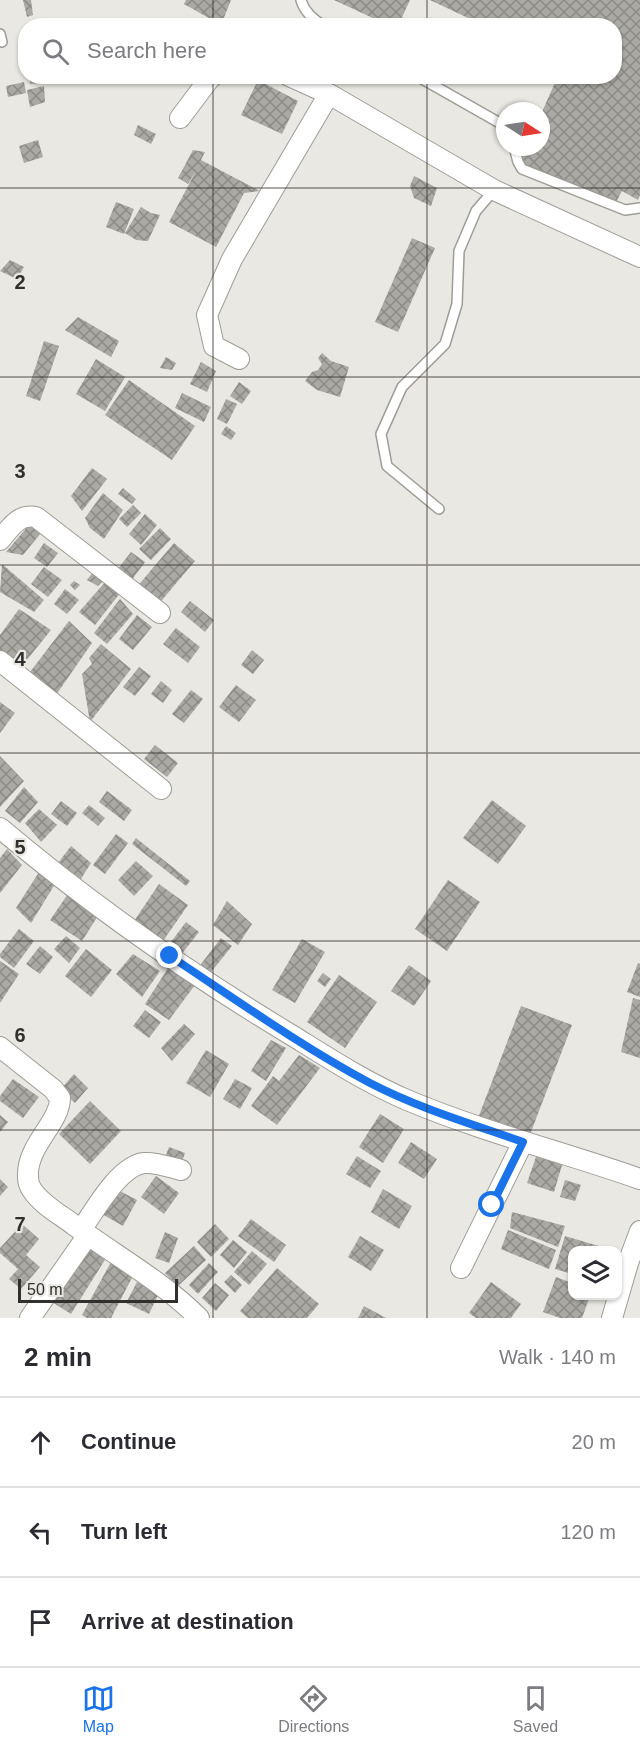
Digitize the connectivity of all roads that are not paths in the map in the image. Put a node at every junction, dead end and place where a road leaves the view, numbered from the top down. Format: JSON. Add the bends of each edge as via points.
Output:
{"nodes":[{"id":1,"x":301,"y":0,"type":"edge"},
{"id":2,"x":313,"y":18,"type":"edge"},
{"id":3,"x":206,"y":84,"type":"edge"},
{"id":4,"x":307,"y":84,"type":"edge"},
{"id":5,"x":431,"y":84,"type":"edge"},
{"id":6,"x":329,"y":94,"type":"junction"},
{"id":7,"x":180,"y":118,"type":"dead end"},
{"id":8,"x":496,"y":121,"type":"edge"},
{"id":9,"x":516,"y":156,"type":"edge"},
{"id":10,"x":494,"y":190,"type":"junction"},
{"id":11,"x":640,"y":208,"type":"edge"},
{"id":12,"x":640,"y":257,"type":"edge"},
{"id":13,"x":239,"y":359,"type":"dead end"},
{"id":14,"x":440,"y":510,"type":"dead end"},
{"id":15,"x":0,"y":540,"type":"edge"},
{"id":16,"x":160,"y":613,"type":"dead end"},
{"id":17,"x":0,"y":661,"type":"edge"},
{"id":18,"x":161,"y":789,"type":"dead end"},
{"id":19,"x":0,"y":828,"type":"edge"},
{"id":20,"x":0,"y":1047,"type":"edge"},
{"id":21,"x":523,"y":1142,"type":"junction"},
{"id":22,"x":181,"y":1170,"type":"dead end"},
{"id":23,"x":640,"y":1177,"type":"edge"},
{"id":24,"x":640,"y":1231,"type":"edge"},
{"id":25,"x":84,"y":1232,"type":"junction"},
{"id":26,"x":461,"y":1268,"type":"dead end"},
{"id":27,"x":30,"y":1318,"type":"edge"},
{"id":28,"x":199,"y":1318,"type":"edge"},
{"id":29,"x":612,"y":1318,"type":"edge"}],
"edges":[{"from":1,"to":2,"type":"lane"},
{"from":3,"to":7,"type":"street"},
{"from":4,"to":6,"type":"street"},
{"from":5,"to":8,"type":"lane"},
{"from":6,"to":10,"type":"street"},
{"from":6,"to":13,"type":"street","via":[[232,259],[207,315],[214,346]]},
{"from":9,"to":11,"type":"lane","via":[[522,169],[625,210]]},
{"from":10,"to":12,"type":"street"},
{"from":10,"to":14,"type":"lane","via":[[476,211],[459,251],[457,304],[446,344],[402,387],[381,434],[387,466]]},
{"from":15,"to":16,"type":"street","via":[[21,517],[36,516]]},
{"from":17,"to":18,"type":"street"},
{"from":19,"to":21,"type":"street","via":[[136,933],[257,1015],[370,1083],[408,1101]]},
{"from":20,"to":25,"type":"street","via":[[60,1098],[34,1150],[28,1178],[32,1190],[44,1203]]},
{"from":21,"to":23,"type":"street"},
{"from":21,"to":26,"type":"street"},
{"from":22,"to":25,"type":"street","via":[[143,1163],[131,1168],[113,1185]]},
{"from":24,"to":29,"type":"street"},
{"from":25,"to":27,"type":"street"},
{"from":25,"to":28,"type":"street","via":[[182,1301]]}]}
